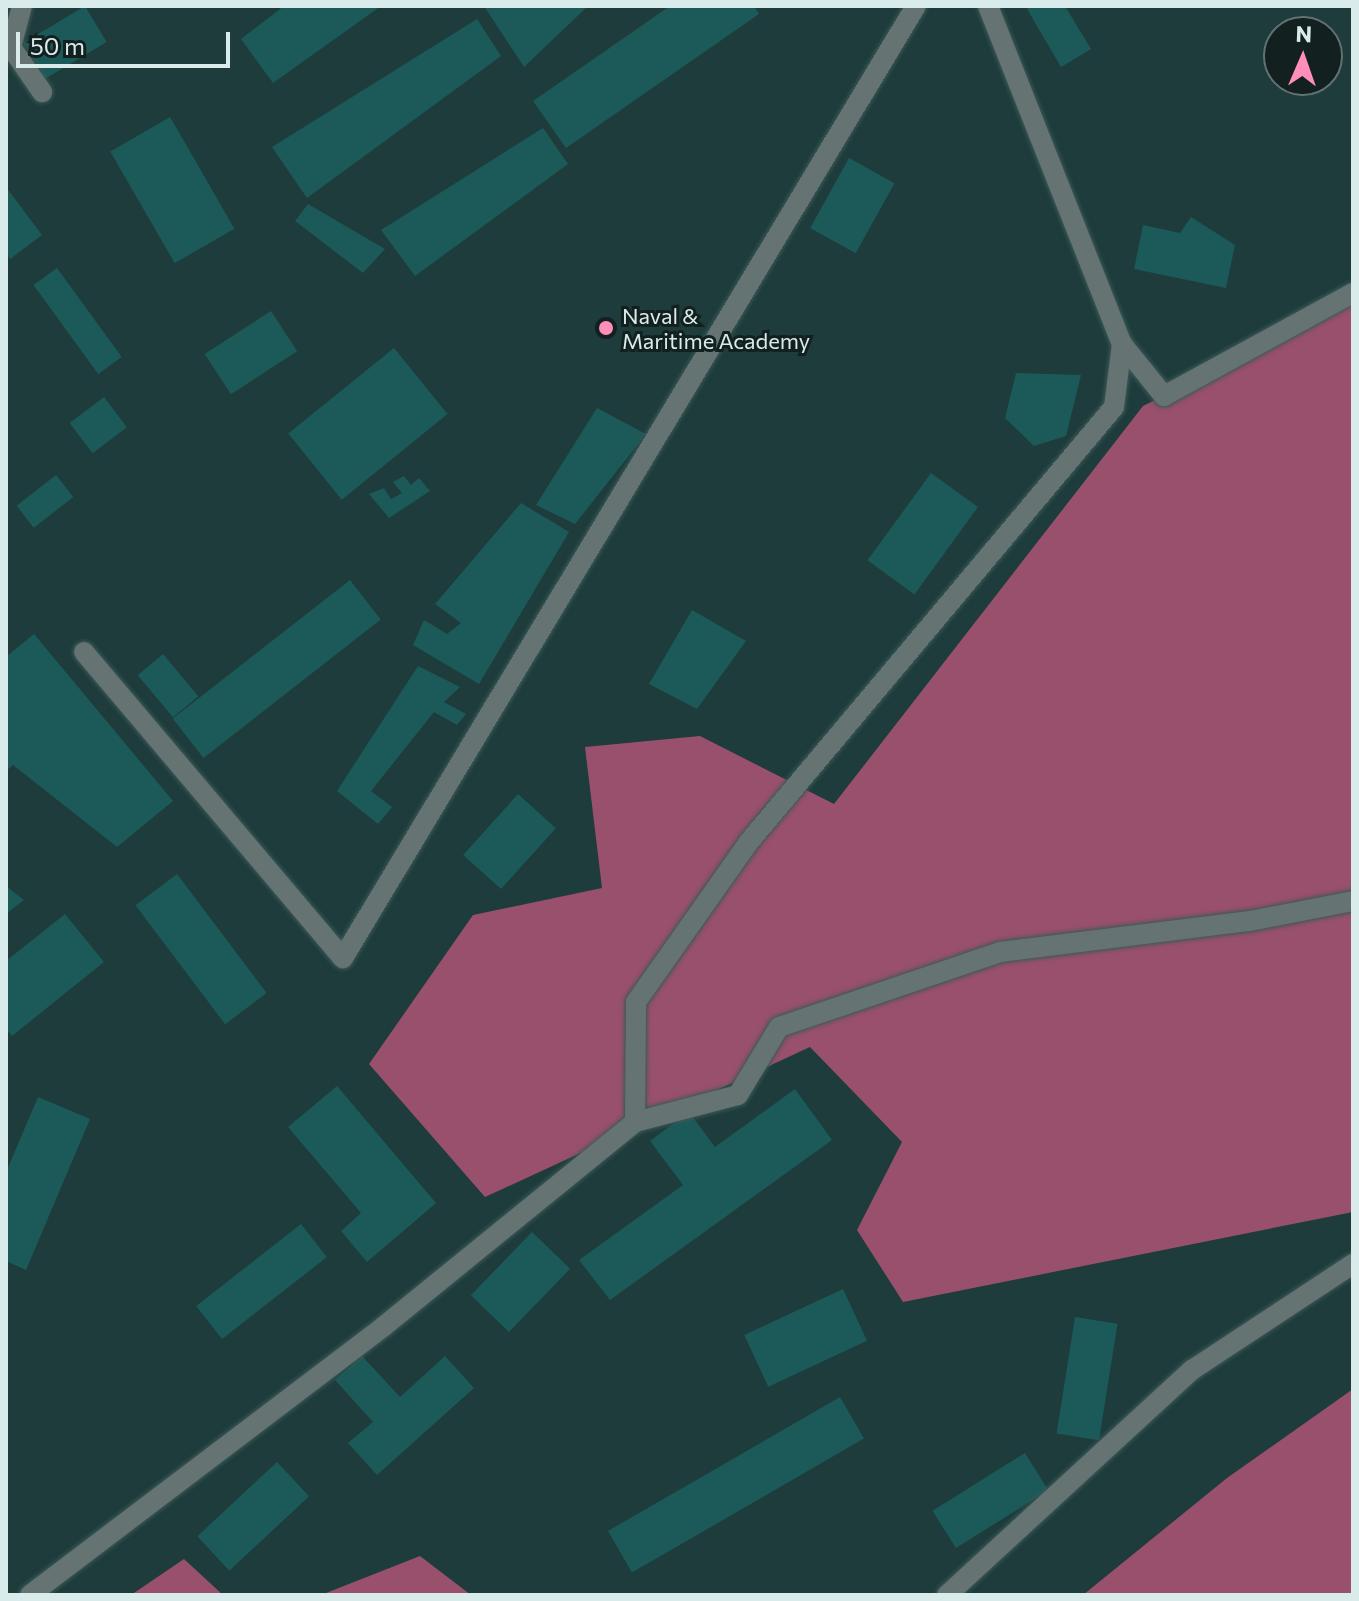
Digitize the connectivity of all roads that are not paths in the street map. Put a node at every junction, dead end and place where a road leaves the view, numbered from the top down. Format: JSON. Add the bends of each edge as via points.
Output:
{"nodes":[{"id":1,"x":22,"y":6,"type":"edge"},
{"id":2,"x":916,"y":6,"type":"edge"},
{"id":3,"x":988,"y":6,"type":"edge"},
{"id":4,"x":42,"y":92,"type":"dead end"},
{"id":5,"x":1353,"y":293,"type":"edge"},
{"id":6,"x":1122,"y":344,"type":"junction"},
{"id":7,"x":84,"y":652,"type":"dead end"},
{"id":8,"x":1353,"y":901,"type":"edge"},
{"id":9,"x":635,"y":1122,"type":"junction"},
{"id":10,"x":1353,"y":1264,"type":"edge"},
{"id":11,"x":30,"y":1595,"type":"edge"},
{"id":12,"x":947,"y":1595,"type":"edge"}],
"edges":[{"from":1,"to":4,"type":"street","via":[[11,47]]},
{"from":2,"to":7,"type":"street","via":[[343,958]]},
{"from":3,"to":6,"type":"street"},
{"from":5,"to":6,"type":"street","via":[[1164,396]]},
{"from":6,"to":9,"type":"street","via":[[1114,407],[748,843],[636,1002]]},
{"from":8,"to":9,"type":"street","via":[[1250,921],[1000,952],[779,1027],[738,1095]]},
{"from":9,"to":11,"type":"street","via":[[383,1327]]},
{"from":10,"to":12,"type":"street","via":[[1192,1370]]}]}
